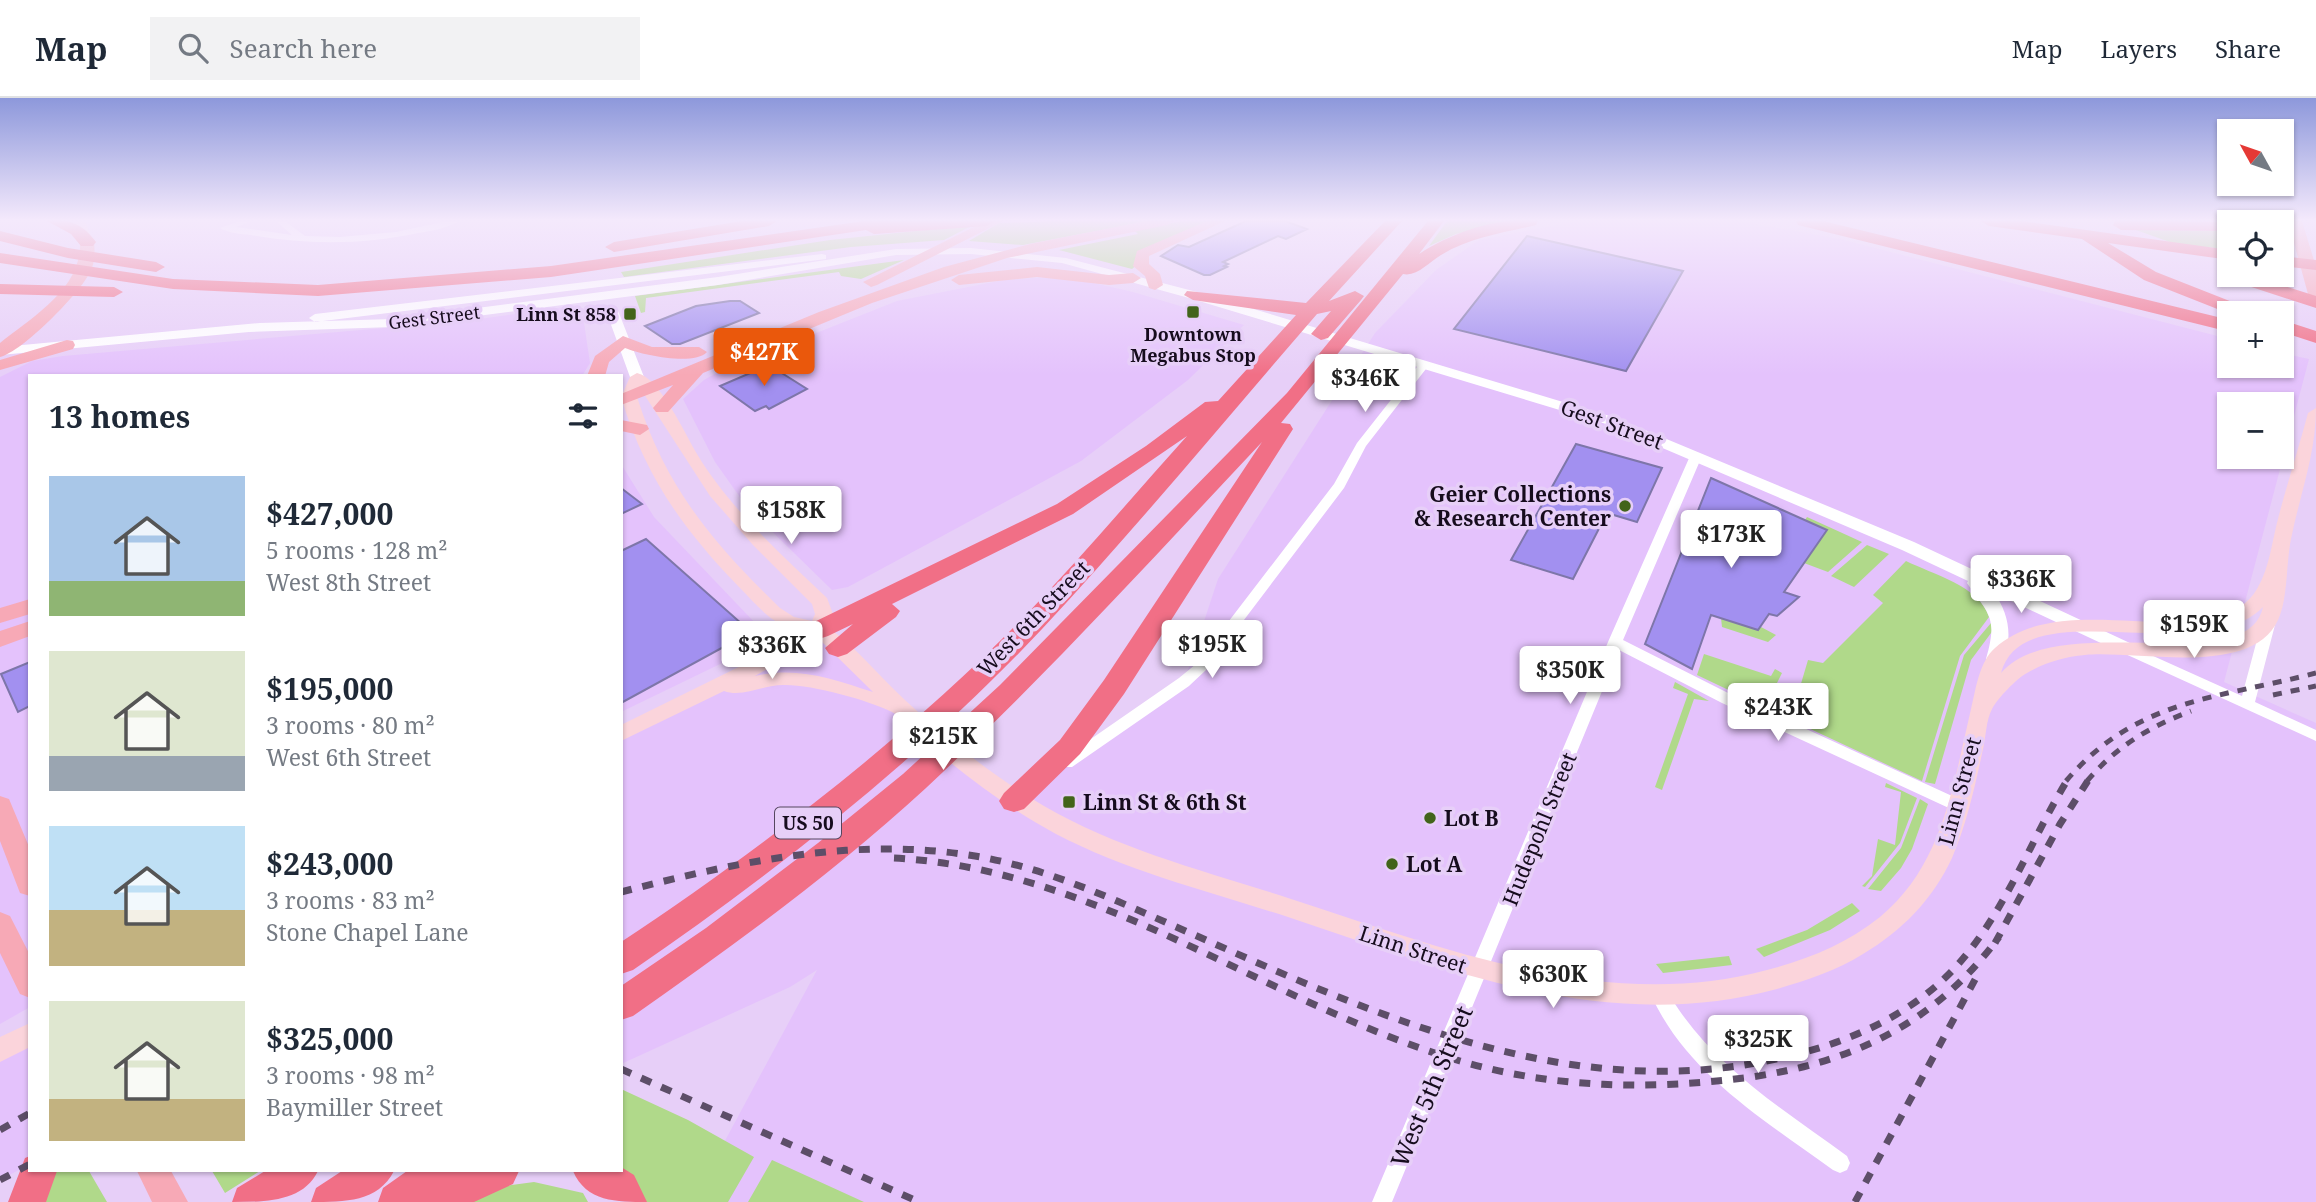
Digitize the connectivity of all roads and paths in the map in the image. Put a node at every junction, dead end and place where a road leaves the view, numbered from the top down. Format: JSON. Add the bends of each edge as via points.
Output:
{"nodes":[{"id":1,"x":82,"y":273,"type":"edge"},
{"id":2,"x":83,"y":273,"type":"edge"},
{"id":3,"x":233,"y":273,"type":"edge"},
{"id":4,"x":273,"y":273,"type":"edge"},
{"id":5,"x":528,"y":273,"type":"edge"},
{"id":6,"x":730,"y":273,"type":"edge"},
{"id":7,"x":773,"y":273,"type":"edge"},
{"id":8,"x":893,"y":273,"type":"edge"},
{"id":9,"x":941,"y":273,"type":"edge"},
{"id":10,"x":1042,"y":273,"type":"edge"},
{"id":11,"x":1061,"y":273,"type":"edge"},
{"id":12,"x":1115,"y":273,"type":"edge"},
{"id":13,"x":1150,"y":273,"type":"edge"},
{"id":14,"x":1345,"y":273,"type":"edge"},
{"id":15,"x":1379,"y":273,"type":"edge"},
{"id":16,"x":1394,"y":273,"type":"edge"},
{"id":17,"x":1405,"y":273,"type":"edge"},
{"id":18,"x":2023,"y":273,"type":"edge"},
{"id":19,"x":2025,"y":273,"type":"edge"},
{"id":20,"x":2144,"y":273,"type":"edge"},
{"id":21,"x":2038,"y":276,"type":"junction"},
{"id":22,"x":1133,"y":278,"type":"junction"},
{"id":23,"x":1155,"y":285,"type":"junction"},
{"id":24,"x":2272,"y":287,"type":"edge"},
{"id":25,"x":2281,"y":287,"type":"edge"},
{"id":26,"x":0,"y":289,"type":"edge"},
{"id":27,"x":278,"y":290,"type":"junction"},
{"id":28,"x":1193,"y":295,"type":"junction"},
{"id":29,"x":1355,"y":296,"type":"junction"},
{"id":30,"x":1375,"y":299,"type":"junction"},
{"id":31,"x":2316,"y":301,"type":"edge"},
{"id":32,"x":2217,"y":303,"type":"edge"},
{"id":33,"x":850,"y":305,"type":"junction"},
{"id":34,"x":611,"y":308,"type":"dead end"},
{"id":35,"x":2217,"y":323,"type":"edge"},
{"id":36,"x":249,"y":328,"type":"junction"},
{"id":37,"x":2294,"y":330,"type":"edge"},
{"id":38,"x":1321,"y":334,"type":"junction"},
{"id":39,"x":2316,"y":337,"type":"edge"},
{"id":40,"x":623,"y":341,"type":"junction"},
{"id":41,"x":2294,"y":342,"type":"edge"},
{"id":42,"x":67,"y":345,"type":"joint"},
{"id":43,"x":2316,"y":348,"type":"edge"},
{"id":44,"x":0,"y":355,"type":"edge"},
{"id":45,"x":699,"y":360,"type":"junction"},
{"id":46,"x":1424,"y":365,"type":"junction"},
{"id":47,"x":597,"y":374,"type":"edge"},
{"id":48,"x":632,"y":389,"type":"edge"},
{"id":49,"x":1237,"y":396,"type":"junction"},
{"id":50,"x":1294,"y":397,"type":"junction"},
{"id":51,"x":662,"y":408,"type":"junction"},
{"id":52,"x":2316,"y":413,"type":"edge"},
{"id":53,"x":631,"y":427,"type":"edge"},
{"id":54,"x":1696,"y":456,"type":"junction"},
{"id":55,"x":2276,"y":566,"type":"junction"},
{"id":56,"x":1959,"y":569,"type":"junction"},
{"id":57,"x":926,"y":578,"type":"junction"},
{"id":58,"x":28,"y":607,"type":"edge"},
{"id":59,"x":2269,"y":620,"type":"junction"},
{"id":60,"x":2077,"y":626,"type":"junction"},
{"id":61,"x":1,"y":627,"type":"edge"},
{"id":62,"x":28,"y":628,"type":"edge"},
{"id":63,"x":819,"y":630,"type":"junction"},
{"id":64,"x":1615,"y":642,"type":"junction"},
{"id":65,"x":838,"y":648,"type":"junction"},
{"id":66,"x":2126,"y":649,"type":"junction"},
{"id":67,"x":1994,"y":659,"type":"junction"},
{"id":68,"x":703,"y":694,"type":"junction"},
{"id":69,"x":2247,"y":704,"type":"junction"},
{"id":70,"x":900,"y":708,"type":"junction"},
{"id":71,"x":1979,"y":716,"type":"junction"},
{"id":72,"x":623,"y":733,"type":"edge"},
{"id":73,"x":2316,"y":736,"type":"edge"},
{"id":74,"x":1014,"y":801,"type":"junction"},
{"id":75,"x":1957,"y":805,"type":"junction"},
{"id":76,"x":0,"y":806,"type":"edge"},
{"id":77,"x":28,"y":880,"type":"edge"},
{"id":78,"x":0,"y":924,"type":"edge"},
{"id":79,"x":718,"y":938,"type":"junction"},
{"id":80,"x":623,"y":959,"type":"edge"},
{"id":81,"x":1480,"y":971,"type":"junction"},
{"id":82,"x":28,"y":981,"type":"edge"},
{"id":83,"x":1661,"y":997,"type":"junction"},
{"id":84,"x":623,"y":1004,"type":"edge"},
{"id":85,"x":623,"y":1023,"type":"edge"},
{"id":86,"x":28,"y":1035,"type":"edge"},
{"id":87,"x":0,"y":1050,"type":"edge"},
{"id":88,"x":1840,"y":1163,"type":"dead end"},
{"id":89,"x":38,"y":1172,"type":"edge"},
{"id":90,"x":154,"y":1172,"type":"edge"},
{"id":91,"x":297,"y":1172,"type":"edge"},
{"id":92,"x":374,"y":1172,"type":"edge"},
{"id":93,"x":437,"y":1172,"type":"edge"},
{"id":94,"x":497,"y":1172,"type":"edge"},
{"id":95,"x":594,"y":1172,"type":"edge"},
{"id":96,"x":27,"y":1202,"type":"edge"},
{"id":97,"x":171,"y":1202,"type":"edge"},
{"id":98,"x":251,"y":1202,"type":"edge"},
{"id":99,"x":330,"y":1202,"type":"edge"},
{"id":100,"x":397,"y":1202,"type":"edge"},
{"id":101,"x":439,"y":1202,"type":"edge"},
{"id":102,"x":628,"y":1202,"type":"edge"},
{"id":103,"x":1381,"y":1202,"type":"edge"}],
"edges":[{"from":1,"to":27,"type":"highway"},
{"from":2,"to":44,"type":"main road"},
{"from":3,"to":4,"type":"highway"},
{"from":5,"to":27,"type":"highway","via":[[345,289]]},
{"from":6,"to":36,"type":"street"},
{"from":7,"to":36,"type":"street","name":"Gest Street","via":[[392,323]]},
{"from":8,"to":45,"type":"main road"},
{"from":9,"to":33,"type":"main road"},
{"from":10,"to":33,"type":"main road","via":[[925,286]]},
{"from":11,"to":22,"type":"main road"},
{"from":12,"to":22,"type":"street","name":"Gest Street"},
{"from":13,"to":23,"type":"main road"},
{"from":14,"to":49,"type":"highway","name":"West 6th Street","number":"US 50"},
{"from":15,"to":29,"type":"highway"},
{"from":16,"to":30,"type":"highway","number":"US 50"},
{"from":17,"to":30,"type":"highway"},
{"from":18,"to":21,"type":"highway"},
{"from":19,"to":21,"type":"highway"},
{"from":20,"to":32,"type":"highway"},
{"from":21,"to":35,"type":"highway"},
{"from":22,"to":23,"type":"street","name":"Gest Street"},
{"from":23,"to":28,"type":"street","name":"Gest Street"},
{"from":24,"to":31,"type":"highway"},
{"from":25,"to":31,"type":"highway"},
{"from":26,"to":27,"type":"highway","via":[[221,295]]},
{"from":28,"to":29,"type":"highway","via":[[1323,308]]},
{"from":28,"to":38,"type":"street","name":"Gest Street"},
{"from":29,"to":38,"type":"highway"},
{"from":30,"to":50,"type":"highway","name":"West 6th Street","number":"US 50"},
{"from":33,"to":45,"type":"main road"},
{"from":34,"to":40,"type":"street","name":"Linn Street"},
{"from":36,"to":42,"type":"street","name":"Gest Street"},
{"from":37,"to":39,"type":"highway"},
{"from":38,"to":46,"type":"street","name":"Gest Street"},
{"from":40,"to":45,"type":"main road","via":[[650,352]]},
{"from":40,"to":47,"type":"main road","via":[[601,360]]},
{"from":40,"to":48,"type":"street","name":"Linn Street"},
{"from":41,"to":43,"type":"highway"},
{"from":42,"to":44,"type":"main road"},
{"from":45,"to":48,"type":"main road"},
{"from":45,"to":51,"type":"main road"},
{"from":46,"to":54,"type":"street","name":"Gest Street","via":[[1588,413]]},
{"from":46,"to":74,"type":"street","via":[[1361,445],[1340,485],[1200,667]]},
{"from":48,"to":51,"type":"main road","name":"Linn Street"},
{"from":48,"to":53,"type":"main road","name":"Linn Street"},
{"from":49,"to":57,"type":"highway","via":[[1210,407],[1154,451],[1065,509]]},
{"from":49,"to":80,"type":"highway","name":"West 6th Street","number":"US 50","via":[[1033,623],[895,751],[698,908]]},
{"from":50,"to":74,"type":"highway","via":[[1297,408],[1114,687],[1070,747]]},
{"from":50,"to":79,"type":"highway","name":"West 6th Street","number":"US 50","via":[[1010,692],[914,782]]},
{"from":51,"to":63,"type":"main road","name":"Linn Street","via":[[702,474],[740,523],[820,602],[824,614]]},
{"from":52,"to":55,"type":"main road"},
{"from":53,"to":63,"type":"main road","name":"Linn Street","via":[[662,484],[698,531],[783,620]]},
{"from":54,"to":56,"type":"street","name":"Gest Street"},
{"from":54,"to":64,"type":"street","name":"Hudepohl Street"},
{"from":55,"to":59,"type":"main road"},
{"from":55,"to":60,"type":"main road","via":[[2253,606],[2220,623]]},
{"from":56,"to":60,"type":"street","name":"Gest Street"},
{"from":56,"to":67,"type":"street","via":[[1999,611],[2001,634]]},
{"from":57,"to":63,"type":"highway"},
{"from":57,"to":65,"type":"highway","via":[[905,600]]},
{"from":58,"to":61,"type":"main road"},
{"from":59,"to":66,"type":"main road","name":"Linn Street","via":[[2251,638],[2232,646]]},
{"from":59,"to":69,"type":"street"},
{"from":60,"to":66,"type":"street","name":"Gest Street"},
{"from":60,"to":67,"type":"main road","via":[[2025,635]]},
{"from":61,"to":62,"type":"main road"},
{"from":63,"to":65,"type":"main road","name":"Linn Street"},
{"from":63,"to":68,"type":"main road"},
{"from":64,"to":75,"type":"street"},
{"from":64,"to":81,"type":"street","name":"Hudepohl Street"},
{"from":65,"to":70,"type":"main road","name":"Linn Street"},
{"from":66,"to":69,"type":"street","name":"Gest Street"},
{"from":66,"to":71,"type":"main road","name":"Linn Street","via":[[2073,649],[2028,662],[2004,679]]},
{"from":67,"to":71,"type":"main road","name":"Linn Street"},
{"from":68,"to":70,"type":"main road","via":[[794,677],[830,683]]},
{"from":68,"to":72,"type":"main road"},
{"from":69,"to":73,"type":"street","name":"Gest Street"},
{"from":70,"to":74,"type":"main road","name":"Linn Street"},
{"from":71,"to":75,"type":"main road","name":"Linn Street"},
{"from":74,"to":81,"type":"main road","name":"Linn Street","via":[[1124,855]]},
{"from":75,"to":83,"type":"main road","name":"Linn Street","via":[[1945,846],[1928,880],[1901,912],[1866,940],[1824,963],[1768,982],[1708,994]]},
{"from":76,"to":77,"type":"main road"},
{"from":78,"to":82,"type":"main road"},
{"from":79,"to":84,"type":"highway","name":"West 6th Street","number":"US 50"},
{"from":79,"to":85,"type":"highway","via":[[681,977]]},
{"from":81,"to":83,"type":"main road","name":"Linn Street","via":[[1569,990]]},
{"from":81,"to":103,"type":"street","name":"West 5th Street"},
{"from":83,"to":88,"type":"street","via":[[1674,1023],[1703,1056]]},
{"from":86,"to":87,"type":"main road"},
{"from":89,"to":96,"type":"highway"},
{"from":90,"to":97,"type":"main road"},
{"from":91,"to":98,"type":"highway"},
{"from":92,"to":99,"type":"highway"},
{"from":93,"to":100,"type":"highway"},
{"from":94,"to":101,"type":"highway"},
{"from":95,"to":102,"type":"highway","via":[[620,1188]]}]}
